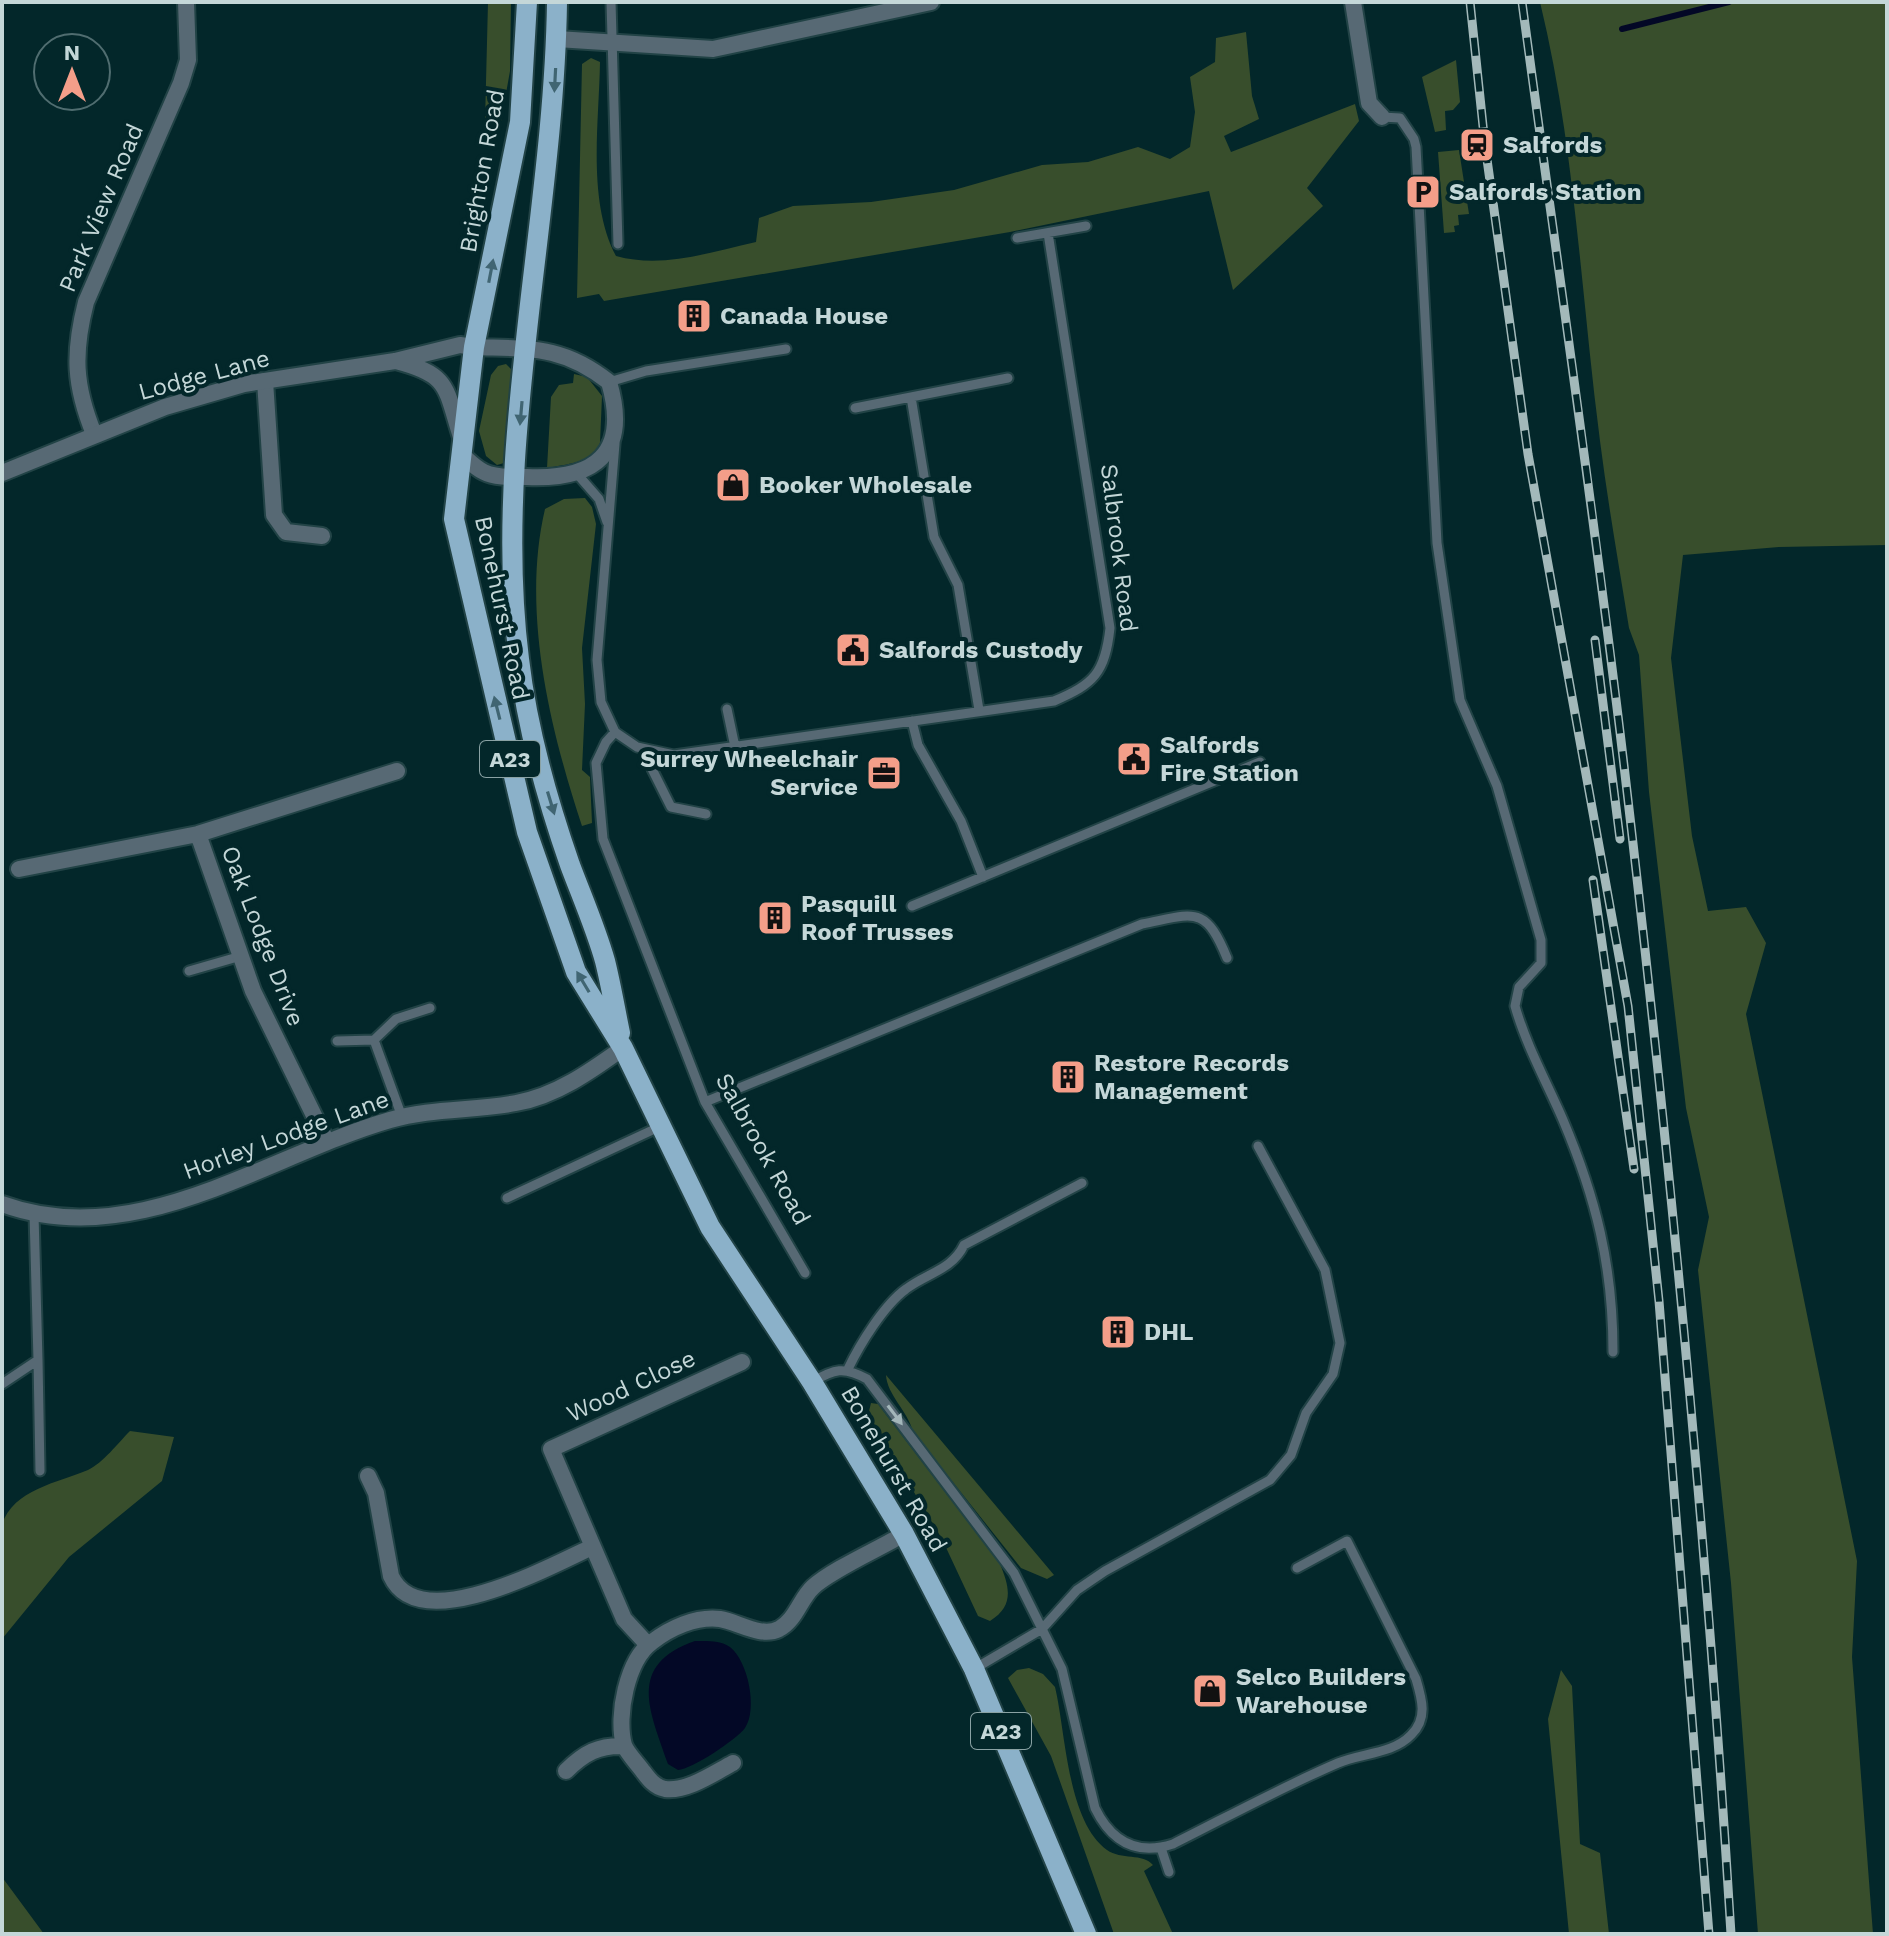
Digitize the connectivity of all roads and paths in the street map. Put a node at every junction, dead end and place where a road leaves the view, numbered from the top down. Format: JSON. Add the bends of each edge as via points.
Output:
{"nodes":[{"id":1,"x":186,"y":2,"type":"edge"},
{"id":2,"x":527,"y":2,"type":"edge"},
{"id":3,"x":557,"y":2,"type":"edge"},
{"id":4,"x":611,"y":2,"type":"edge"},
{"id":5,"x":931,"y":2,"type":"edge"},
{"id":6,"x":1353,"y":2,"type":"edge"},
{"id":7,"x":557,"y":39,"type":"junction"},
{"id":8,"x":614,"y":44,"type":"junction"},
{"id":9,"x":1382,"y":117,"type":"joint"},
{"id":10,"x":1086,"y":226,"type":"dead end"},
{"id":11,"x":1048,"y":233,"type":"junction"},
{"id":12,"x":1017,"y":238,"type":"dead end"},
{"id":13,"x":618,"y":244,"type":"dead end"},
{"id":14,"x":474,"y":347,"type":"junction"},
{"id":15,"x":527,"y":349,"type":"junction"},
{"id":16,"x":786,"y":349,"type":"dead end"},
{"id":17,"x":395,"y":361,"type":"junction"},
{"id":18,"x":1008,"y":378,"type":"dead end"},
{"id":19,"x":265,"y":381,"type":"junction"},
{"id":20,"x":609,"y":382,"type":"junction"},
{"id":21,"x":911,"y":397,"type":"junction"},
{"id":22,"x":855,"y":408,"type":"dead end"},
{"id":23,"x":616,"y":421,"type":"junction"},
{"id":24,"x":94,"y":434,"type":"junction"},
{"id":25,"x":460,"y":445,"type":"junction"},
{"id":26,"x":2,"y":473,"type":"edge"},
{"id":27,"x":578,"y":475,"type":"junction"},
{"id":28,"x":515,"y":477,"type":"junction"},
{"id":29,"x":609,"y":529,"type":"junction"},
{"id":30,"x":322,"y":536,"type":"dead end"},
{"id":31,"x":727,"y":709,"type":"dead end"},
{"id":32,"x":979,"y":710,"type":"junction"},
{"id":33,"x":912,"y":721,"type":"junction"},
{"id":34,"x":615,"y":732,"type":"junction"},
{"id":35,"x":735,"y":747,"type":"junction"},
{"id":36,"x":652,"y":752,"type":"junction"},
{"id":37,"x":1260,"y":762,"type":"dead end"},
{"id":38,"x":397,"y":771,"type":"dead end"},
{"id":39,"x":706,"y":814,"type":"dead end"},
{"id":40,"x":198,"y":834,"type":"junction"},
{"id":41,"x":19,"y":869,"type":"dead end"},
{"id":42,"x":983,"y":877,"type":"junction"},
{"id":43,"x":912,"y":906,"type":"dead end"},
{"id":44,"x":241,"y":956,"type":"junction"},
{"id":45,"x":1227,"y":958,"type":"dead end"},
{"id":46,"x":189,"y":971,"type":"dead end"},
{"id":47,"x":430,"y":1008,"type":"dead end"},
{"id":48,"x":374,"y":1040,"type":"junction"},
{"id":49,"x":337,"y":1041,"type":"dead end"},
{"id":50,"x":623,"y":1048,"type":"junction"},
{"id":51,"x":705,"y":1102,"type":"junction"},
{"id":52,"x":402,"y":1117,"type":"junction"},
{"id":53,"x":659,"y":1127,"type":"junction"},
{"id":54,"x":327,"y":1142,"type":"junction"},
{"id":55,"x":1258,"y":1146,"type":"dead end"},
{"id":56,"x":1082,"y":1183,"type":"dead end"},
{"id":57,"x":507,"y":1198,"type":"dead end"},
{"id":58,"x":2,"y":1204,"type":"edge"},
{"id":59,"x":34,"y":1214,"type":"junction"},
{"id":60,"x":805,"y":1273,"type":"dead end"},
{"id":61,"x":1613,"y":1352,"type":"dead end"},
{"id":62,"x":38,"y":1360,"type":"junction"},
{"id":63,"x":742,"y":1362,"type":"dead end"},
{"id":64,"x":848,"y":1369,"type":"junction"},
{"id":65,"x":812,"y":1382,"type":"junction"},
{"id":66,"x":2,"y":1384,"type":"edge"},
{"id":67,"x":40,"y":1471,"type":"dead end"},
{"id":68,"x":368,"y":1476,"type":"dead end"},
{"id":69,"x":904,"y":1534,"type":"junction"},
{"id":70,"x":592,"y":1547,"type":"junction"},
{"id":71,"x":1297,"y":1568,"type":"dead end"},
{"id":72,"x":1042,"y":1629,"type":"junction"},
{"id":73,"x":648,"y":1645,"type":"junction"},
{"id":74,"x":974,"y":1669,"type":"junction"},
{"id":75,"x":624,"y":1746,"type":"junction"},
{"id":76,"x":733,"y":1763,"type":"dead end"},
{"id":77,"x":566,"y":1771,"type":"dead end"},
{"id":78,"x":1161,"y":1848,"type":"junction"},
{"id":79,"x":1169,"y":1872,"type":"dead end"},
{"id":80,"x":1086,"y":1934,"type":"edge"}],
"edges":[{"from":1,"to":24,"type":"street","name":"Park View Road","via":[[188,60],[181,83],[86,302],[79,330],[77,384]]},
{"from":14,"to":2,"type":"main road","name":"Brighton Road","number":"A23","one_way":true,"via":[[520,122]]},
{"from":3,"to":7,"type":"main road","number":"A23"},
{"from":4,"to":8,"type":"lane"},
{"from":5,"to":8,"type":"street","via":[[742,46]]},
{"from":6,"to":9,"type":"street","via":[[1369,103]]},
{"from":7,"to":8,"type":"street"},
{"from":7,"to":15,"type":"main road","number":"A23","one_way":true},
{"from":8,"to":13,"type":"lane"},
{"from":9,"to":61,"type":"lane","via":[[1400,118],[1416,147],[1437,543],[1460,700],[1497,786],[1541,940],[1541,963],[1519,987],[1515,1006],[1597,1212],[1607,1259]]},
{"from":10,"to":11,"type":"lane"},
{"from":11,"to":12,"type":"lane"},
{"from":11,"to":32,"type":"lane","name":"Salbrook Road","via":[[1110,628],[1107,653],[1098,675],[1078,691],[1054,701]]},
{"from":14,"to":15,"type":"street"},
{"from":14,"to":17,"type":"street","name":"Lodge Lane","via":[[460,345]]},
{"from":14,"to":25,"type":"main road","name":"Bonehurst Road","number":"A23"},
{"from":15,"to":20,"type":"street","via":[[569,355]]},
{"from":15,"to":28,"type":"main road","name":"Bonehurst Road","number":"A23","one_way":true},
{"from":16,"to":20,"type":"lane","via":[[646,371]]},
{"from":17,"to":19,"type":"street","name":"Lodge Lane"},
{"from":17,"to":25,"type":"street","via":[[429,370],[442,383]]},
{"from":18,"to":21,"type":"lane"},
{"from":19,"to":24,"type":"street","name":"Lodge Lane","via":[[165,407]]},
{"from":19,"to":30,"type":"street","via":[[274,515],[286,532]]},
{"from":20,"to":23,"type":"street"},
{"from":21,"to":22,"type":"lane"},
{"from":21,"to":32,"type":"lane","via":[[934,537],[958,585]]},
{"from":23,"to":27,"type":"street","via":[[607,451]]},
{"from":23,"to":29,"type":"lane"},
{"from":24,"to":26,"type":"street","name":"Lodge Lane"},
{"from":25,"to":28,"type":"street","via":[[485,473]]},
{"from":50,"to":25,"type":"main road","name":"Bonehurst Road","number":"A23","one_way":true,"via":[[576,972],[527,832],[454,519]]},
{"from":27,"to":28,"type":"street"},
{"from":27,"to":29,"type":"lane","via":[[599,499]]},
{"from":28,"to":50,"type":"main road","name":"Bonehurst Road","number":"A23","one_way":true,"via":[[512,575],[519,661],[539,760],[605,960]]},
{"from":29,"to":34,"type":"lane","via":[[597,660],[601,702]]},
{"from":31,"to":35,"type":"lane"},
{"from":32,"to":33,"type":"lane","name":"Salbrook Road"},
{"from":33,"to":35,"type":"lane","name":"Salbrook Road"},
{"from":33,"to":42,"type":"lane","via":[[918,745],[961,821]]},
{"from":34,"to":36,"type":"lane","name":"Salbrook Road"},
{"from":34,"to":51,"type":"lane","name":"Salbrook Road","via":[[596,763],[603,839]]},
{"from":35,"to":36,"type":"lane","name":"Salbrook Road","via":[[674,755]]},
{"from":36,"to":39,"type":"lane","via":[[652,769],[671,807]]},
{"from":37,"to":42,"type":"lane"},
{"from":38,"to":40,"type":"street","name":"Oak Lodge Drive"},
{"from":40,"to":41,"type":"street","name":"Oak Lodge Drive"},
{"from":40,"to":44,"type":"street","name":"Oak Lodge Drive"},
{"from":42,"to":43,"type":"lane"},
{"from":44,"to":46,"type":"lane"},
{"from":44,"to":54,"type":"street","name":"Oak Lodge Drive"},
{"from":45,"to":51,"type":"lane","via":[[1214,926],[1200,917],[1142,924]]},
{"from":47,"to":48,"type":"lane","via":[[396,1019]]},
{"from":48,"to":49,"type":"lane"},
{"from":48,"to":52,"type":"lane"},
{"from":50,"to":52,"type":"street","name":"Horley Lodge Lane","via":[[558,1090],[520,1103]]},
{"from":50,"to":53,"type":"main road","name":"Bonehurst Road","number":"A23"},
{"from":51,"to":60,"type":"lane","name":"Salbrook Road"},
{"from":52,"to":54,"type":"street","name":"Horley Lodge Lane"},
{"from":53,"to":57,"type":"lane"},
{"from":53,"to":65,"type":"main road","name":"Bonehurst Road","number":"A23","via":[[710,1227]]},
{"from":54,"to":59,"type":"street","name":"Horley Lodge Lane","via":[[182,1199],[113,1214]]},
{"from":55,"to":72,"type":"lane","via":[[1325,1270],[1340,1343],[1333,1374],[1306,1413],[1291,1455],[1270,1480],[1105,1571],[1077,1590]]},
{"from":56,"to":64,"type":"lane","via":[[964,1245],[957,1261],[904,1290],[862,1341]]},
{"from":58,"to":59,"type":"street","name":"Horley Lodge Lane"},
{"from":59,"to":62,"type":"lane"},
{"from":62,"to":66,"type":"lane"},
{"from":62,"to":67,"type":"lane"},
{"from":63,"to":70,"type":"street","name":"Wood Close","via":[[551,1449]]},
{"from":64,"to":65,"type":"lane","via":[[832,1370]]},
{"from":64,"to":72,"type":"lane","one_way":true,"via":[[867,1379],[1014,1573]]},
{"from":65,"to":69,"type":"main road","name":"Bonehurst Road","number":"A23"},
{"from":68,"to":70,"type":"street","via":[[391,1576],[408,1596],[438,1599],[493,1592]]},
{"from":69,"to":73,"type":"street","via":[[813,1587],[778,1630],[758,1631],[717,1619],[681,1626]]},
{"from":69,"to":74,"type":"main road","name":"Bonehurst Road","number":"A23"},
{"from":70,"to":73,"type":"street","via":[[624,1619]]},
{"from":71,"to":78,"type":"lane","via":[[1347,1541],[1416,1679],[1422,1721],[1410,1737],[1389,1748],[1340,1762]]},
{"from":72,"to":74,"type":"lane"},
{"from":72,"to":78,"type":"lane","via":[[1062,1669],[1095,1808],[1105,1828],[1124,1844]]},
{"from":73,"to":75,"type":"street","via":[[626,1693]]},
{"from":74,"to":80,"type":"main road","name":"Bonehurst Road","number":"A23"},
{"from":75,"to":76,"type":"street","via":[[648,1779],[667,1789]]},
{"from":75,"to":77,"type":"street","via":[[591,1751]]},
{"from":78,"to":79,"type":"lane"}]}
